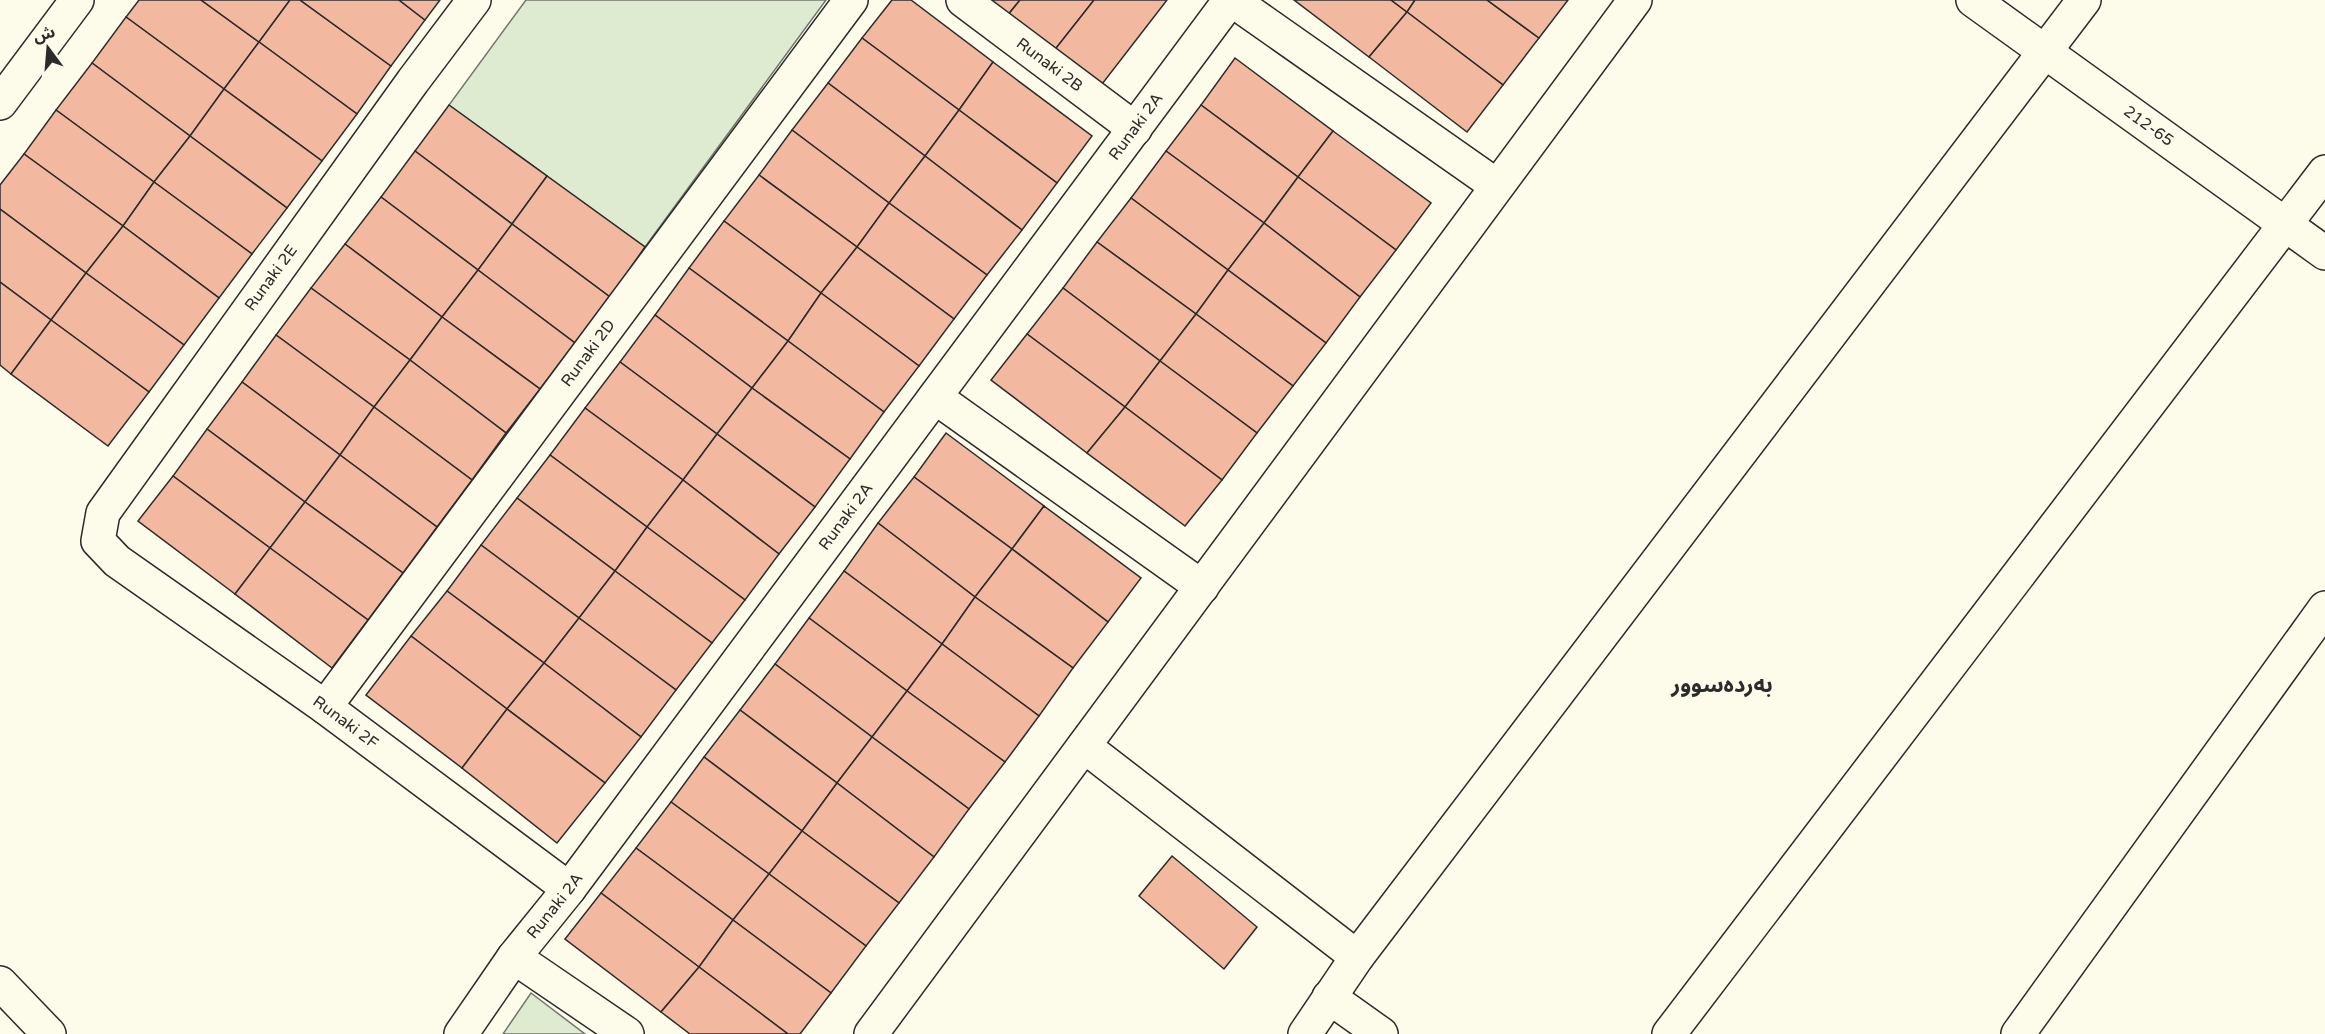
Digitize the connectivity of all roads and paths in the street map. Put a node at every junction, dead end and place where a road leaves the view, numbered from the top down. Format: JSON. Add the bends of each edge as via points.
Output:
{"nodes":[{"id":1,"x":77,"y":0,"type":"edge"},
{"id":2,"x":474,"y":0,"type":"edge"},
{"id":3,"x":851,"y":0,"type":"edge"},
{"id":4,"x":963,"y":0,"type":"edge"},
{"id":5,"x":1231,"y":0,"type":"edge"},
{"id":6,"x":1635,"y":0,"type":"edge"},
{"id":7,"x":1972,"y":0,"type":"edge"},
{"id":8,"x":2084,"y":0,"type":"edge"},
{"id":9,"x":2045,"y":52,"type":"junction"},
{"id":10,"x":0,"y":103,"type":"edge"},
{"id":11,"x":1135,"y":129,"type":"junction"},
{"id":12,"x":2325,"y":172,"type":"edge"},
{"id":13,"x":1497,"y":186,"type":"junction"},
{"id":14,"x":2286,"y":225,"type":"junction"},
{"id":15,"x":2325,"y":253,"type":"edge"},
{"id":16,"x":935,"y":397,"type":"junction"},
{"id":17,"x":117,"y":561,"type":"joint"},
{"id":18,"x":1202,"y":587,"type":"junction"},
{"id":19,"x":2325,"y":608,"type":"edge"},
{"id":20,"x":325,"y":707,"type":"junction"},
{"id":21,"x":1084,"y":746,"type":"junction"},
{"id":22,"x":569,"y":889,"type":"junction"},
{"id":23,"x":514,"y":957,"type":"junction"},
{"id":24,"x":1357,"y":957,"type":"junction"},
{"id":25,"x":0,"y":983,"type":"edge"},
{"id":26,"x":1329,"y":997,"type":"junction"},
{"id":27,"x":50,"y":1034,"type":"edge"},
{"id":28,"x":461,"y":1034,"type":"edge"},
{"id":29,"x":627,"y":1034,"type":"edge"},
{"id":30,"x":871,"y":1034,"type":"edge"},
{"id":31,"x":1305,"y":1034,"type":"edge"},
{"id":32,"x":1381,"y":1034,"type":"edge"},
{"id":33,"x":1669,"y":1034,"type":"edge"},
{"id":34,"x":2018,"y":1034,"type":"edge"}],
"edges":[{"from":1,"to":10,"type":"street"},
{"from":2,"to":17,"type":"street","name":"Runaki 2E","via":[[103,513],[99,541]]},
{"from":3,"to":20,"type":"street","name":"Runaki 2D"},
{"from":4,"to":11,"type":"street","name":"Runaki 2B"},
{"from":5,"to":11,"type":"street","name":"Runaki 2A"},
{"from":5,"to":13,"type":"street"},
{"from":6,"to":13,"type":"street"},
{"from":7,"to":9,"type":"street","name":"212-65"},
{"from":8,"to":9,"type":"street"},
{"from":9,"to":14,"type":"street","name":"212-65"},
{"from":9,"to":24,"type":"street"},
{"from":11,"to":16,"type":"street","name":"Runaki 2A"},
{"from":12,"to":14,"type":"street"},
{"from":13,"to":18,"type":"street"},
{"from":14,"to":15,"type":"street","name":"212-65"},
{"from":14,"to":33,"type":"street"},
{"from":16,"to":18,"type":"street"},
{"from":16,"to":22,"type":"street","name":"Runaki 2A"},
{"from":17,"to":20,"type":"street","name":"Runaki 2F"},
{"from":18,"to":21,"type":"street"},
{"from":19,"to":34,"type":"street"},
{"from":20,"to":22,"type":"street","name":"Runaki 2F"},
{"from":21,"to":24,"type":"street"},
{"from":21,"to":30,"type":"street"},
{"from":22,"to":23,"type":"street","name":"Runaki 2A"},
{"from":23,"to":28,"type":"street","name":"Runaki 2A"},
{"from":23,"to":29,"type":"street"},
{"from":24,"to":26,"type":"street"},
{"from":25,"to":27,"type":"street"},
{"from":26,"to":31,"type":"street"},
{"from":26,"to":32,"type":"street"}]}
